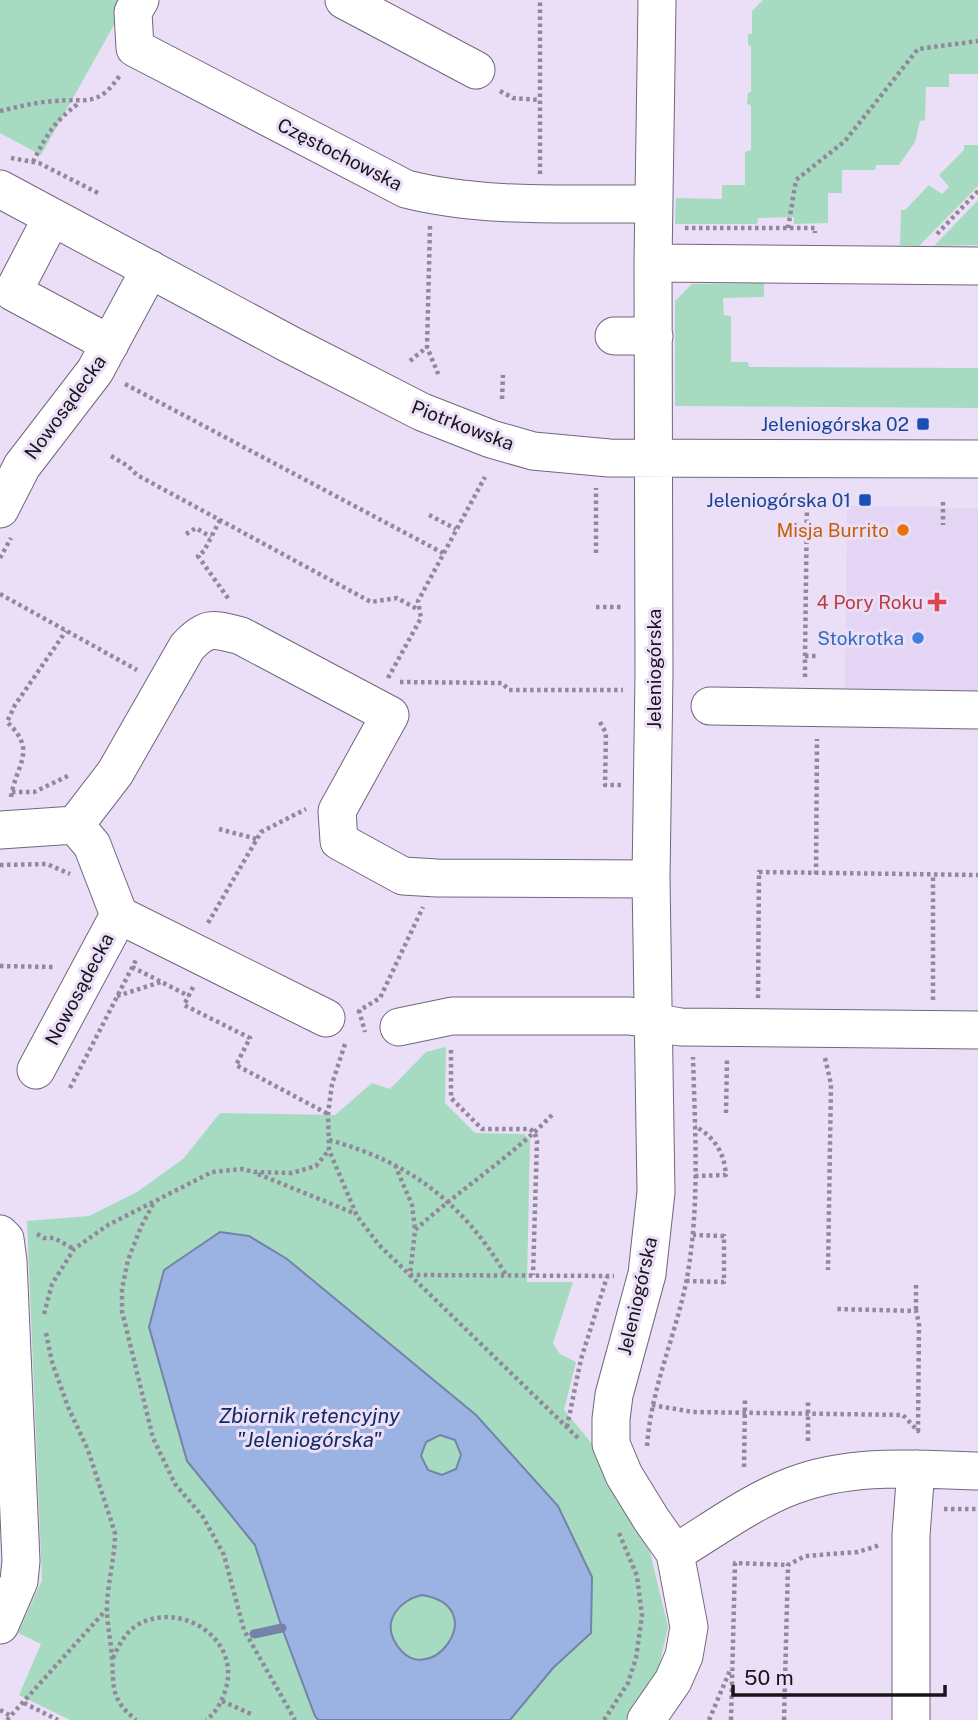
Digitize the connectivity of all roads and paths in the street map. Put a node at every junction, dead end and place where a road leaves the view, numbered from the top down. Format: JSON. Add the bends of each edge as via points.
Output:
{"nodes":[{"id":1,"x":140,"y":0,"type":"edge"},
{"id":2,"x":344,"y":0,"type":"edge"},
{"id":3,"x":540,"y":0,"type":"edge"},
{"id":4,"x":657,"y":0,"type":"edge"},
{"id":5,"x":978,"y":41,"type":"edge"},
{"id":6,"x":135,"y":48,"type":"junction"},
{"id":7,"x":476,"y":70,"type":"dead end"},
{"id":8,"x":513,"y":98,"type":"dead end"},
{"id":9,"x":540,"y":100,"type":"junction"},
{"id":10,"x":79,"y":102,"type":"junction"},
{"id":11,"x":0,"y":111,"type":"edge"},
{"id":12,"x":0,"y":158,"type":"edge"},
{"id":13,"x":33,"y":162,"type":"junction"},
{"id":14,"x":540,"y":176,"type":"junction"},
{"id":15,"x":553,"y":176,"type":"dead end"},
{"id":16,"x":0,"y":189,"type":"edge"},
{"id":17,"x":978,"y":191,"type":"edge"},
{"id":18,"x":100,"y":194,"type":"dead end"},
{"id":19,"x":430,"y":195,"type":"junction"},
{"id":20,"x":507,"y":202,"type":"junction"},
{"id":21,"x":654,"y":204,"type":"junction"},
{"id":22,"x":52,"y":217,"type":"junction"},
{"id":23,"x":788,"y":228,"type":"dead end"},
{"id":24,"x":653,"y":263,"type":"junction"},
{"id":25,"x":907,"y":265,"type":"junction"},
{"id":26,"x":978,"y":266,"type":"edge"},
{"id":27,"x":150,"y":269,"type":"junction"},
{"id":28,"x":614,"y":336,"type":"dead end"},
{"id":29,"x":654,"y":336,"type":"junction"},
{"id":30,"x":427,"y":347,"type":"junction"},
{"id":31,"x":113,"y":361,"type":"junction"},
{"id":32,"x":410,"y":361,"type":"dead end"},
{"id":33,"x":503,"y":375,"type":"dead end"},
{"id":34,"x":439,"y":376,"type":"dead end"},
{"id":35,"x":502,"y":399,"type":"dead end"},
{"id":36,"x":111,"y":456,"type":"dead end"},
{"id":37,"x":654,"y":458,"type":"junction"},
{"id":38,"x":978,"y":459,"type":"edge"},
{"id":39,"x":485,"y":477,"type":"dead end"},
{"id":40,"x":596,"y":488,"type":"dead end"},
{"id":41,"x":807,"y":502,"type":"dead end"},
{"id":42,"x":943,"y":502,"type":"dead end"},
{"id":43,"x":0,"y":509,"type":"edge"},
{"id":44,"x":429,"y":515,"type":"dead end"},
{"id":45,"x":220,"y":520,"type":"junction"},
{"id":46,"x":943,"y":525,"type":"dead end"},
{"id":47,"x":456,"y":529,"type":"junction"},
{"id":48,"x":186,"y":534,"type":"dead end"},
{"id":49,"x":211,"y":537,"type":"junction"},
{"id":50,"x":443,"y":552,"type":"junction"},
{"id":51,"x":596,"y":553,"type":"dead end"},
{"id":52,"x":0,"y":594,"type":"edge"},
{"id":53,"x":231,"y":603,"type":"dead end"},
{"id":54,"x":596,"y":607,"type":"dead end"},
{"id":55,"x":616,"y":607,"type":"dead end"},
{"id":56,"x":420,"y":610,"type":"junction"},
{"id":57,"x":66,"y":631,"type":"junction"},
{"id":58,"x":806,"y":656,"type":"junction"},
{"id":59,"x":819,"y":656,"type":"dead end"},
{"id":60,"x":805,"y":665,"type":"dead end"},
{"id":61,"x":165,"y":685,"type":"junction"},
{"id":62,"x":620,"y":690,"type":"dead end"},
{"id":63,"x":388,"y":691,"type":"junction"},
{"id":64,"x":710,"y":706,"type":"dead end"},
{"id":65,"x":818,"y":708,"type":"junction"},
{"id":66,"x":978,"y":710,"type":"edge"},
{"id":67,"x":600,"y":722,"type":"dead end"},
{"id":68,"x":627,"y":785,"type":"dead end"},
{"id":69,"x":6,"y":813,"type":"edge"},
{"id":70,"x":75,"y":825,"type":"junction"},
{"id":71,"x":219,"y":829,"type":"dead end"},
{"id":72,"x":257,"y":839,"type":"dead end"},
{"id":73,"x":0,"y":865,"type":"edge"},
{"id":74,"x":67,"y":874,"type":"dead end"},
{"id":75,"x":816,"y":874,"type":"junction"},
{"id":76,"x":933,"y":874,"type":"junction"},
{"id":77,"x":978,"y":875,"type":"edge"},
{"id":78,"x":651,"y":879,"type":"junction"},
{"id":79,"x":119,"y":915,"type":"junction"},
{"id":80,"x":140,"y":952,"type":"dead end"},
{"id":81,"x":0,"y":966,"type":"edge"},
{"id":82,"x":132,"y":967,"type":"junction"},
{"id":83,"x":89,"y":972,"type":"junction"},
{"id":84,"x":162,"y":982,"type":"junction"},
{"id":85,"x":195,"y":984,"type":"dead end"},
{"id":86,"x":117,"y":996,"type":"junction"},
{"id":87,"x":189,"y":996,"type":"junction"},
{"id":88,"x":758,"y":1000,"type":"dead end"},
{"id":89,"x":933,"y":1008,"type":"dead end"},
{"id":90,"x":452,"y":1016,"type":"junction"},
{"id":91,"x":326,"y":1018,"type":"dead end"},
{"id":92,"x":653,"y":1020,"type":"junction"},
{"id":93,"x":399,"y":1027,"type":"dead end"},
{"id":94,"x":978,"y":1030,"type":"edge"},
{"id":95,"x":728,"y":1052,"type":"dead end"},
{"id":96,"x":824,"y":1054,"type":"dead end"},
{"id":97,"x":36,"y":1070,"type":"dead end"},
{"id":98,"x":70,"y":1088,"type":"dead end"},
{"id":99,"x":726,"y":1113,"type":"dead end"},
{"id":100,"x":328,"y":1114,"type":"dead end"},
{"id":101,"x":552,"y":1115,"type":"dead end"},
{"id":102,"x":695,"y":1126,"type":"dead end"},
{"id":103,"x":534,"y":1133,"type":"junction"},
{"id":104,"x":329,"y":1140,"type":"dead end"},
{"id":105,"x":395,"y":1164,"type":"junction"},
{"id":106,"x":254,"y":1172,"type":"junction"},
{"id":107,"x":695,"y":1176,"type":"dead end"},
{"id":108,"x":447,"y":1200,"type":"junction"},
{"id":109,"x":155,"y":1201,"type":"junction"},
{"id":110,"x":356,"y":1214,"type":"junction"},
{"id":111,"x":415,"y":1230,"type":"junction"},
{"id":112,"x":0,"y":1234,"type":"edge"},
{"id":113,"x":693,"y":1234,"type":"dead end"},
{"id":114,"x":44,"y":1238,"type":"dead end"},
{"id":115,"x":74,"y":1249,"type":"junction"},
{"id":116,"x":828,"y":1270,"type":"dead end"},
{"id":117,"x":410,"y":1275,"type":"junction"},
{"id":118,"x":506,"y":1275,"type":"junction"},
{"id":119,"x":533,"y":1275,"type":"junction"},
{"id":120,"x":618,"y":1275,"type":"dead end"},
{"id":121,"x":607,"y":1277,"type":"junction"},
{"id":122,"x":686,"y":1280,"type":"dead end"},
{"id":123,"x":916,"y":1285,"type":"dead end"},
{"id":124,"x":836,"y":1309,"type":"dead end"},
{"id":125,"x":916,"y":1311,"type":"junction"},
{"id":126,"x":43,"y":1320,"type":"dead end"},
{"id":127,"x":45,"y":1330,"type":"dead end"},
{"id":128,"x":745,"y":1400,"type":"dead end"},
{"id":129,"x":808,"y":1401,"type":"dead end"},
{"id":130,"x":652,"y":1405,"type":"dead end"},
{"id":131,"x":745,"y":1412,"type":"junction"},
{"id":132,"x":808,"y":1413,"type":"junction"},
{"id":133,"x":567,"y":1427,"type":"junction"},
{"id":134,"x":808,"y":1441,"type":"dead end"},
{"id":135,"x":581,"y":1442,"type":"dead end"},
{"id":136,"x":744,"y":1467,"type":"dead end"},
{"id":137,"x":916,"y":1469,"type":"junction"},
{"id":138,"x":978,"y":1471,"type":"edge"},
{"id":139,"x":941,"y":1509,"type":"dead end"},
{"id":140,"x":978,"y":1509,"type":"edge"},
{"id":141,"x":617,"y":1527,"type":"dead end"},
{"id":142,"x":888,"y":1542,"type":"dead end"},
{"id":143,"x":675,"y":1553,"type":"junction"},
{"id":144,"x":788,"y":1565,"type":"junction"},
{"id":145,"x":107,"y":1610,"type":"junction"},
{"id":146,"x":0,"y":1625,"type":"edge"},
{"id":147,"x":113,"y":1658,"type":"junction"},
{"id":148,"x":733,"y":1664,"type":"junction"},
{"id":149,"x":222,"y":1701,"type":"junction"},
{"id":150,"x":24,"y":1703,"type":"junction"},
{"id":151,"x":0,"y":1710,"type":"edge"},
{"id":152,"x":251,"y":1714,"type":"dead end"},
{"id":153,"x":9,"y":1718,"type":"edge"},
{"id":154,"x":58,"y":1720,"type":"edge"},
{"id":155,"x":136,"y":1720,"type":"edge"},
{"id":156,"x":206,"y":1720,"type":"edge"},
{"id":157,"x":295,"y":1720,"type":"edge"},
{"id":158,"x":604,"y":1720,"type":"edge"},
{"id":159,"x":646,"y":1720,"type":"edge"},
{"id":160,"x":709,"y":1720,"type":"edge"},
{"id":161,"x":731,"y":1720,"type":"edge"},
{"id":162,"x":784,"y":1720,"type":"edge"},
{"id":163,"x":911,"y":1720,"type":"edge"}],
"edges":[{"from":1,"to":6,"type":"street","via":[[133,12]]},
{"from":2,"to":7,"type":"street"},
{"from":3,"to":9,"type":"path"},
{"from":4,"to":21,"type":"street"},
{"from":5,"to":23,"type":"path","via":[[918,49],[845,141],[796,180]]},
{"from":6,"to":10,"type":"path","via":[[112,88]]},
{"from":6,"to":19,"type":"street","name":"Częstochowska","via":[[405,189]]},
{"from":8,"to":9,"type":"path"},
{"from":9,"to":14,"type":"path"},
{"from":10,"to":11,"type":"path","via":[[56,101]]},
{"from":10,"to":13,"type":"path","via":[[57,120]]},
{"from":12,"to":13,"type":"path"},
{"from":13,"to":18,"type":"path"},
{"from":14,"to":15,"type":"path"},
{"from":14,"to":20,"type":"path","via":[[506,182]]},
{"from":16,"to":22,"type":"street","name":"Piotrkowska"},
{"from":17,"to":25,"type":"path"},
{"from":19,"to":20,"type":"street","name":"Częstochowska"},
{"from":19,"to":30,"type":"path"},
{"from":20,"to":21,"type":"street","name":"Częstochowska"},
{"from":21,"to":24,"type":"street"},
{"from":22,"to":27,"type":"street","name":"Piotrkowska"},
{"from":22,"to":31,"type":"street","via":[[13,292]]},
{"from":24,"to":25,"type":"street"},
{"from":24,"to":29,"type":"street"},
{"from":25,"to":26,"type":"street"},
{"from":27,"to":31,"type":"street","name":"Nowosądecka"},
{"from":27,"to":37,"type":"street","name":"Piotrkowska","via":[[422,412],[491,439],[533,451]]},
{"from":28,"to":29,"type":"street"},
{"from":29,"to":37,"type":"street"},
{"from":30,"to":32,"type":"path"},
{"from":30,"to":34,"type":"path"},
{"from":31,"to":43,"type":"street","name":"Nowosądecka","via":[[95,371],[22,466]]},
{"from":31,"to":50,"type":"path"},
{"from":33,"to":35,"type":"path"},
{"from":36,"to":45,"type":"path"},
{"from":37,"to":38,"type":"street","name":"Piotrkowska"},
{"from":37,"to":78,"type":"street","name":"Jeleniogórska"},
{"from":39,"to":47,"type":"path"},
{"from":40,"to":51,"type":"path"},
{"from":41,"to":58,"type":"path"},
{"from":42,"to":46,"type":"path"},
{"from":44,"to":47,"type":"path"},
{"from":45,"to":49,"type":"path"},
{"from":45,"to":56,"type":"path","via":[[371,602],[397,598]]},
{"from":47,"to":50,"type":"path"},
{"from":48,"to":49,"type":"path","via":[[196,528]]},
{"from":49,"to":53,"type":"path","via":[[198,556]]},
{"from":50,"to":56,"type":"path","via":[[418,601]]},
{"from":52,"to":57,"type":"path"},
{"from":54,"to":55,"type":"path"},
{"from":56,"to":63,"type":"path","via":[[421,618]]},
{"from":57,"to":61,"type":"path"},
{"from":57,"to":69,"type":"path","via":[[7,722],[22,742],[24,753]]},
{"from":58,"to":59,"type":"path"},
{"from":58,"to":60,"type":"path"},
{"from":61,"to":63,"type":"street","via":[[187,647],[200,633],[216,629]]},
{"from":61,"to":70,"type":"street","via":[[115,774]]},
{"from":62,"to":63,"type":"path","via":[[509,690],[502,683]]},
{"from":63,"to":78,"type":"street","via":[[337,811],[339,841],[403,876]]},
{"from":64,"to":65,"type":"street"},
{"from":65,"to":66,"type":"street"},
{"from":65,"to":75,"type":"path"},
{"from":67,"to":68,"type":"path","via":[[606,733],[605,785]]},
{"from":69,"to":70,"type":"street"},
{"from":70,"to":79,"type":"street","name":"Nowosądecka","via":[[92,845]]},
{"from":71,"to":72,"type":"path"},
{"from":73,"to":74,"type":"path","via":[[47,864]]},
{"from":75,"to":76,"type":"path"},
{"from":75,"to":88,"type":"path","via":[[759,872]]},
{"from":76,"to":77,"type":"path"},
{"from":76,"to":89,"type":"path"},
{"from":78,"to":92,"type":"street","name":"Jeleniogórska"},
{"from":79,"to":83,"type":"street","name":"Nowosądecka"},
{"from":79,"to":91,"type":"street"},
{"from":80,"to":82,"type":"path"},
{"from":81,"to":83,"type":"path","via":[[69,967]]},
{"from":82,"to":84,"type":"path"},
{"from":82,"to":86,"type":"path"},
{"from":83,"to":97,"type":"street","name":"Nowosądecka"},
{"from":84,"to":86,"type":"path"},
{"from":84,"to":87,"type":"path"},
{"from":85,"to":87,"type":"path"},
{"from":86,"to":98,"type":"path"},
{"from":87,"to":100,"type":"path","via":[[184,1005],[250,1038],[236,1065]]},
{"from":90,"to":92,"type":"street"},
{"from":90,"to":93,"type":"street"},
{"from":90,"to":103,"type":"path","via":[[450,1098],[482,1129],[530,1129]]},
{"from":92,"to":94,"type":"street","via":[[671,1027]]},
{"from":92,"to":143,"type":"street","name":"Jeleniogórska","via":[[654,1226],[647,1274],[614,1395],[611,1444],[624,1475]]},
{"from":95,"to":99,"type":"path"},
{"from":96,"to":116,"type":"path","via":[[831,1084]]},
{"from":101,"to":103,"type":"path"},
{"from":102,"to":107,"type":"path","via":[[718,1144],[726,1175]]},
{"from":103,"to":108,"type":"path"},
{"from":103,"to":119,"type":"path"},
{"from":104,"to":105,"type":"path"},
{"from":105,"to":108,"type":"path"},
{"from":105,"to":111,"type":"path","via":[[412,1205]]},
{"from":106,"to":109,"type":"path","via":[[212,1172]]},
{"from":106,"to":110,"type":"path"},
{"from":106,"to":110,"type":"path","via":[[292,1172],[316,1166],[329,1150]]},
{"from":108,"to":111,"type":"path"},
{"from":108,"to":118,"type":"path","via":[[490,1248]]},
{"from":109,"to":115,"type":"path"},
{"from":109,"to":157,"type":"path","via":[[128,1260],[122,1289],[122,1311],[153,1438],[175,1484],[203,1517],[224,1555],[244,1630]]},
{"from":110,"to":117,"type":"path"},
{"from":111,"to":117,"type":"path"},
{"from":112,"to":146,"type":"street","via":[[8,1261],[20,1560],[19,1581]]},
{"from":113,"to":122,"type":"path","via":[[724,1236],[724,1282]]},
{"from":114,"to":115,"type":"path"},
{"from":115,"to":126,"type":"path","via":[[52,1284]]},
{"from":117,"to":118,"type":"path"},
{"from":117,"to":133,"type":"path"},
{"from":118,"to":119,"type":"path"},
{"from":119,"to":121,"type":"path"},
{"from":120,"to":121,"type":"path"},
{"from":121,"to":133,"type":"path","via":[[581,1359]]},
{"from":123,"to":125,"type":"path"},
{"from":124,"to":125,"type":"path"},
{"from":125,"to":132,"type":"path","via":[[918,1431],[902,1415]]},
{"from":127,"to":145,"type":"path","via":[[52,1362],[88,1450],[114,1533]]},
{"from":128,"to":131,"type":"path"},
{"from":129,"to":132,"type":"path"},
{"from":130,"to":131,"type":"path","via":[[693,1412]]},
{"from":131,"to":132,"type":"path"},
{"from":131,"to":136,"type":"path"},
{"from":132,"to":134,"type":"path"},
{"from":133,"to":135,"type":"path"},
{"from":137,"to":138,"type":"street"},
{"from":137,"to":143,"type":"street","via":[[862,1470],[791,1486]]},
{"from":137,"to":163,"type":"street","via":[[911,1535]]},
{"from":139,"to":140,"type":"path"},
{"from":141,"to":158,"type":"path","via":[[637,1576],[642,1616],[628,1683]]},
{"from":142,"to":144,"type":"path","via":[[858,1552],[805,1556]]},
{"from":143,"to":159,"type":"street","name":"Jeleniogórska","via":[[689,1627],[684,1656]]},
{"from":144,"to":148,"type":"path","via":[[734,1563]]},
{"from":144,"to":162,"type":"path"},
{"from":145,"to":147,"type":"path"},
{"from":145,"to":150,"type":"path"},
{"from":147,"to":149,"type":"path","via":[[122,1639],[138,1625],[158,1617],[180,1617],[200,1625],[216,1639],[226,1659],[228,1680]]},
{"from":147,"to":155,"type":"path","via":[[112,1687],[125,1711]]},
{"from":148,"to":160,"type":"path"},
{"from":148,"to":161,"type":"path"},
{"from":149,"to":152,"type":"path"},
{"from":149,"to":156,"type":"path"},
{"from":150,"to":153,"type":"path"},
{"from":150,"to":154,"type":"path"},
{"from":151,"to":153,"type":"path"}]}
